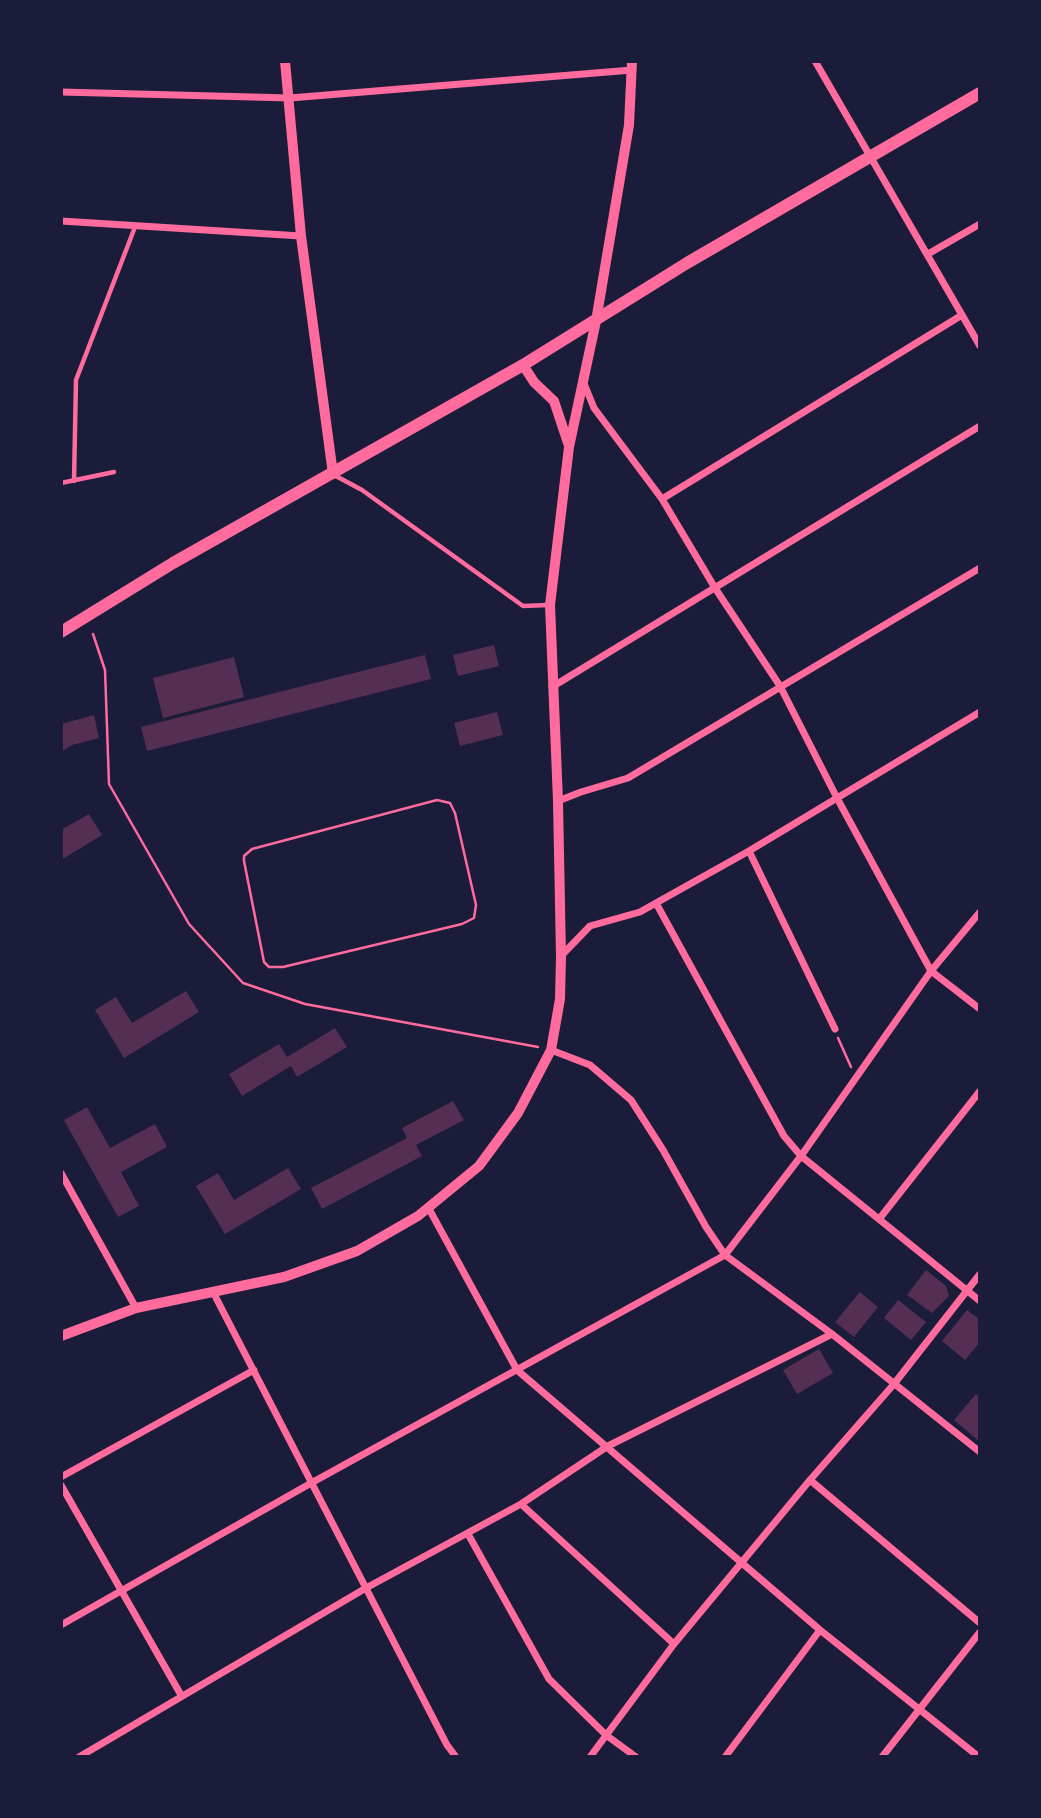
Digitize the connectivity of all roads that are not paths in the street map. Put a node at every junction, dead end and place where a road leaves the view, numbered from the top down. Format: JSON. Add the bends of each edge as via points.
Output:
{"nodes":[{"id":1,"x":285,"y":61,"type":"edge"},
{"id":2,"x":815,"y":61,"type":"edge"},
{"id":3,"x":632,"y":66,"type":"edge"},
{"id":4,"x":61,"y":92,"type":"edge"},
{"id":5,"x":980,"y":93,"type":"edge"},
{"id":6,"x":290,"y":98,"type":"junction"},
{"id":7,"x":872,"y":156,"type":"junction"},
{"id":8,"x":61,"y":221,"type":"edge"},
{"id":9,"x":980,"y":224,"type":"edge"},
{"id":10,"x":135,"y":225,"type":"junction"},
{"id":11,"x":301,"y":236,"type":"junction"},
{"id":12,"x":928,"y":254,"type":"junction"},
{"id":13,"x":962,"y":315,"type":"junction"},
{"id":14,"x":596,"y":321,"type":"junction"},
{"id":15,"x":980,"y":346,"type":"edge"},
{"id":16,"x":523,"y":365,"type":"junction"},
{"id":17,"x":583,"y":380,"type":"junction"},
{"id":18,"x":980,"y":426,"type":"edge"},
{"id":19,"x":569,"y":447,"type":"junction"},
{"id":20,"x":114,"y":472,"type":"dead end"},
{"id":21,"x":333,"y":474,"type":"junction"},
{"id":22,"x":74,"y":481,"type":"junction"},
{"id":23,"x":61,"y":483,"type":"edge"},
{"id":24,"x":662,"y":499,"type":"junction"},
{"id":25,"x":980,"y":568,"type":"edge"},
{"id":26,"x":715,"y":588,"type":"junction"},
{"id":27,"x":550,"y":606,"type":"junction"},
{"id":28,"x":61,"y":632,"type":"edge"},
{"id":29,"x":780,"y":686,"type":"junction"},
{"id":30,"x":552,"y":688,"type":"junction"},
{"id":31,"x":980,"y":712,"type":"edge"},
{"id":32,"x":837,"y":798,"type":"junction"},
{"id":33,"x":558,"y":802,"type":"junction"},
{"id":34,"x":749,"y":851,"type":"junction"},
{"id":35,"x":656,"y":903,"type":"junction"},
{"id":36,"x":980,"y":912,"type":"edge"},
{"id":37,"x":561,"y":956,"type":"junction"},
{"id":38,"x":931,"y":971,"type":"junction"},
{"id":39,"x":980,"y":1009,"type":"edge"},
{"id":40,"x":835,"y":1030,"type":"road end"},
{"id":41,"x":551,"y":1050,"type":"junction"},
{"id":42,"x":980,"y":1091,"type":"edge"},
{"id":43,"x":801,"y":1156,"type":"junction"},
{"id":44,"x":61,"y":1173,"type":"edge"},
{"id":45,"x":428,"y":1207,"type":"junction"},
{"id":46,"x":880,"y":1218,"type":"junction"},
{"id":47,"x":726,"y":1255,"type":"junction"},
{"id":48,"x":980,"y":1274,"type":"edge"},
{"id":49,"x":967,"y":1290,"type":"junction"},
{"id":50,"x":213,"y":1292,"type":"junction"},
{"id":51,"x":980,"y":1300,"type":"edge"},
{"id":52,"x":136,"y":1308,"type":"junction"},
{"id":53,"x":832,"y":1334,"type":"junction"},
{"id":54,"x":61,"y":1336,"type":"edge"},
{"id":55,"x":254,"y":1370,"type":"junction"},
{"id":56,"x":517,"y":1370,"type":"junction"},
{"id":57,"x":894,"y":1384,"type":"junction"},
{"id":58,"x":608,"y":1446,"type":"junction"},
{"id":59,"x":980,"y":1452,"type":"edge"},
{"id":60,"x":61,"y":1477,"type":"edge"},
{"id":61,"x":810,"y":1480,"type":"junction"},
{"id":62,"x":313,"y":1482,"type":"junction"},
{"id":63,"x":61,"y":1485,"type":"edge"},
{"id":64,"x":521,"y":1504,"type":"junction"},
{"id":65,"x":468,"y":1534,"type":"junction"},
{"id":66,"x":743,"y":1562,"type":"junction"},
{"id":67,"x":366,"y":1588,"type":"junction"},
{"id":68,"x":121,"y":1591,"type":"junction"},
{"id":69,"x":980,"y":1623,"type":"edge"},
{"id":70,"x":61,"y":1625,"type":"edge"},
{"id":71,"x":820,"y":1630,"type":"junction"},
{"id":72,"x":980,"y":1632,"type":"edge"},
{"id":73,"x":674,"y":1644,"type":"junction"},
{"id":74,"x":181,"y":1695,"type":"junction"},
{"id":75,"x":917,"y":1709,"type":"junction"},
{"id":76,"x":607,"y":1735,"type":"junction"},
{"id":77,"x":79,"y":1757,"type":"edge"},
{"id":78,"x":456,"y":1757,"type":"edge"},
{"id":79,"x":590,"y":1757,"type":"edge"},
{"id":80,"x":636,"y":1757,"type":"edge"},
{"id":81,"x":725,"y":1757,"type":"edge"},
{"id":82,"x":882,"y":1757,"type":"edge"},
{"id":83,"x":979,"y":1757,"type":"edge"}],
"edges":[{"from":1,"to":6,"type":"street"},
{"from":2,"to":7,"type":"street"},
{"from":3,"to":6,"type":"street"},
{"from":3,"to":14,"type":"street","via":[[629,125]]},
{"from":4,"to":6,"type":"street"},
{"from":5,"to":7,"type":"main road"},
{"from":6,"to":11,"type":"street"},
{"from":7,"to":12,"type":"street"},
{"from":7,"to":14,"type":"main road"},
{"from":8,"to":10,"type":"street"},
{"from":9,"to":12,"type":"street"},
{"from":10,"to":11,"type":"street"},
{"from":10,"to":22,"type":"lane","via":[[76,380]]},
{"from":11,"to":21,"type":"street"},
{"from":12,"to":13,"type":"street"},
{"from":13,"to":15,"type":"street"},
{"from":13,"to":24,"type":"street"},
{"from":14,"to":16,"type":"main road"},
{"from":14,"to":17,"type":"street"},
{"from":16,"to":19,"type":"street","via":[[554,401]]},
{"from":16,"to":21,"type":"main road"},
{"from":17,"to":19,"type":"street"},
{"from":17,"to":24,"type":"street","via":[[594,408]]},
{"from":18,"to":26,"type":"street"},
{"from":19,"to":27,"type":"street"},
{"from":20,"to":22,"type":"lane"},
{"from":21,"to":27,"type":"lane","via":[[523,606]]},
{"from":21,"to":28,"type":"main road"},
{"from":22,"to":23,"type":"lane"},
{"from":24,"to":26,"type":"street"},
{"from":25,"to":29,"type":"street"},
{"from":26,"to":29,"type":"street"},
{"from":26,"to":30,"type":"street"},
{"from":27,"to":30,"type":"street"},
{"from":29,"to":32,"type":"street"},
{"from":29,"to":33,"type":"street","via":[[628,778]]},
{"from":30,"to":33,"type":"street"},
{"from":31,"to":32,"type":"street"},
{"from":32,"to":34,"type":"street"},
{"from":32,"to":38,"type":"street"},
{"from":33,"to":37,"type":"street"},
{"from":34,"to":35,"type":"street"},
{"from":34,"to":40,"type":"street"},
{"from":35,"to":37,"type":"street","via":[[590,926]]},
{"from":35,"to":43,"type":"street","via":[[785,1136]]},
{"from":36,"to":38,"type":"street"},
{"from":37,"to":41,"type":"street","via":[[560,999]]},
{"from":38,"to":39,"type":"street"},
{"from":38,"to":43,"type":"street"},
{"from":41,"to":45,"type":"street","via":[[519,1113],[479,1166]]},
{"from":41,"to":47,"type":"street","via":[[590,1065],[631,1100]]},
{"from":42,"to":46,"type":"street"},
{"from":43,"to":46,"type":"street"},
{"from":43,"to":47,"type":"street"},
{"from":44,"to":52,"type":"street"},
{"from":45,"to":50,"type":"street","via":[[356,1251],[284,1276]]},
{"from":45,"to":56,"type":"street"},
{"from":46,"to":49,"type":"street"},
{"from":47,"to":53,"type":"street"},
{"from":47,"to":56,"type":"street"},
{"from":48,"to":49,"type":"street"},
{"from":49,"to":51,"type":"street"},
{"from":49,"to":57,"type":"street"},
{"from":50,"to":52,"type":"street"},
{"from":50,"to":55,"type":"street"},
{"from":52,"to":54,"type":"street"},
{"from":53,"to":57,"type":"street"},
{"from":53,"to":58,"type":"street"},
{"from":55,"to":60,"type":"street"},
{"from":55,"to":62,"type":"street"},
{"from":56,"to":58,"type":"street"},
{"from":56,"to":62,"type":"street"},
{"from":57,"to":59,"type":"street"},
{"from":57,"to":61,"type":"street"},
{"from":58,"to":64,"type":"street"},
{"from":58,"to":66,"type":"street"},
{"from":61,"to":66,"type":"street"},
{"from":61,"to":69,"type":"street"},
{"from":62,"to":67,"type":"street"},
{"from":62,"to":68,"type":"street"},
{"from":63,"to":68,"type":"street"},
{"from":64,"to":65,"type":"street"},
{"from":64,"to":73,"type":"street"},
{"from":65,"to":67,"type":"street"},
{"from":65,"to":76,"type":"street","via":[[549,1679]]},
{"from":66,"to":71,"type":"street"},
{"from":66,"to":73,"type":"street"},
{"from":67,"to":74,"type":"street"},
{"from":67,"to":78,"type":"street"},
{"from":68,"to":70,"type":"street"},
{"from":68,"to":74,"type":"street"},
{"from":71,"to":75,"type":"street"},
{"from":71,"to":81,"type":"street"},
{"from":72,"to":75,"type":"street"},
{"from":73,"to":76,"type":"street"},
{"from":74,"to":77,"type":"street"},
{"from":75,"to":82,"type":"street"},
{"from":75,"to":83,"type":"street"},
{"from":76,"to":79,"type":"street"},
{"from":76,"to":80,"type":"street"}]}
